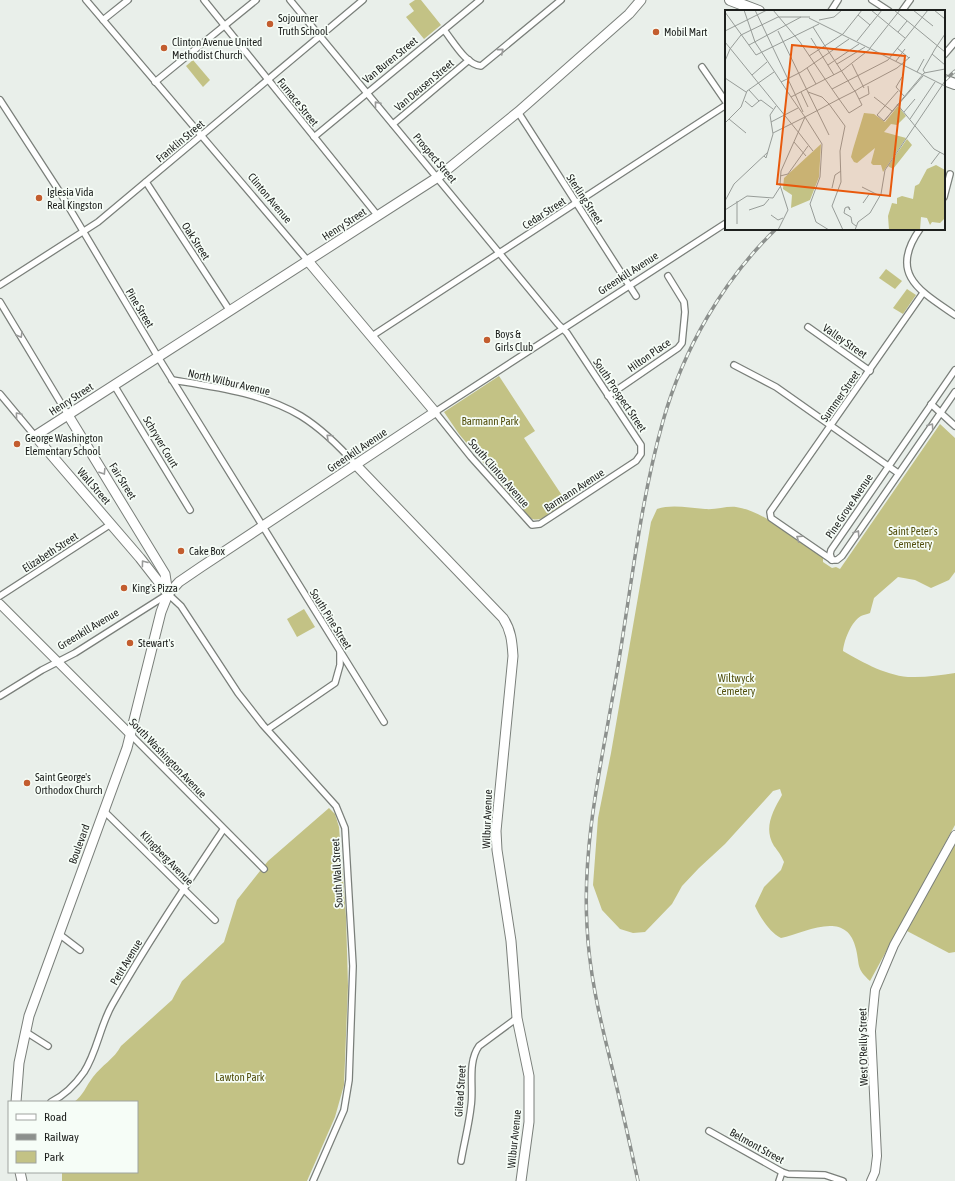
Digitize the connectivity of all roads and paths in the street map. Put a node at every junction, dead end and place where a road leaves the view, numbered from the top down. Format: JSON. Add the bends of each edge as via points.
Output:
{"nodes":[{"id":1,"x":86,"y":0,"type":"edge"},
{"id":2,"x":128,"y":0,"type":"edge"},
{"id":3,"x":204,"y":0,"type":"edge"},
{"id":4,"x":256,"y":0,"type":"edge"},
{"id":5,"x":290,"y":0,"type":"edge"},
{"id":6,"x":364,"y":0,"type":"edge"},
{"id":7,"x":480,"y":0,"type":"edge"},
{"id":8,"x":561,"y":0,"type":"edge"},
{"id":9,"x":641,"y":0,"type":"edge"},
{"id":10,"x":838,"y":0,"type":"edge"},
{"id":11,"x":872,"y":0,"type":"edge"},
{"id":12,"x":910,"y":0,"type":"edge"},
{"id":13,"x":738,"y":1,"type":"edge"},
{"id":14,"x":757,"y":10,"type":"edge"},
{"id":15,"x":832,"y":10,"type":"edge"},
{"id":16,"x":887,"y":10,"type":"edge"},
{"id":17,"x":903,"y":10,"type":"edge"},
{"id":18,"x":103,"y":20,"type":"junction"},
{"id":19,"x":224,"y":27,"type":"junction"},
{"id":20,"x":444,"y":30,"type":"junction"},
{"id":21,"x":321,"y":36,"type":"junction"},
{"id":22,"x":955,"y":42,"type":"edge"},
{"id":23,"x":945,"y":54,"type":"edge"},
{"id":24,"x":469,"y":60,"type":"junction"},
{"id":25,"x":702,"y":67,"type":"dead end"},
{"id":26,"x":268,"y":80,"type":"junction"},
{"id":27,"x":945,"y":80,"type":"edge"},
{"id":28,"x":155,"y":82,"type":"junction"},
{"id":29,"x":955,"y":84,"type":"edge"},
{"id":30,"x":367,"y":92,"type":"junction"},
{"id":31,"x":0,"y":100,"type":"edge"},
{"id":32,"x":725,"y":101,"type":"edge"},
{"id":33,"x":725,"y":107,"type":"edge"},
{"id":34,"x":518,"y":112,"type":"junction"},
{"id":35,"x":393,"y":124,"type":"junction"},
{"id":36,"x":202,"y":136,"type":"junction"},
{"id":37,"x":314,"y":137,"type":"junction"},
{"id":38,"x":950,"y":174,"type":"dead end"},
{"id":39,"x":438,"y":177,"type":"junction"},
{"id":40,"x":146,"y":182,"type":"junction"},
{"id":41,"x":945,"y":193,"type":"edge"},
{"id":42,"x":576,"y":204,"type":"junction"},
{"id":43,"x":378,"y":216,"type":"junction"},
{"id":44,"x":725,"y":223,"type":"edge"},
{"id":45,"x":919,"y":230,"type":"edge"},
{"id":46,"x":84,"y":232,"type":"junction"},
{"id":47,"x":500,"y":254,"type":"junction"},
{"id":48,"x":308,"y":261,"type":"junction"},
{"id":49,"x":668,"y":276,"type":"dead end"},
{"id":50,"x":0,"y":285,"type":"edge"},
{"id":51,"x":629,"y":286,"type":"junction"},
{"id":52,"x":923,"y":293,"type":"junction"},
{"id":53,"x":636,"y":296,"type":"dead end"},
{"id":54,"x":0,"y":302,"type":"edge"},
{"id":55,"x":230,"y":311,"type":"junction"},
{"id":56,"x":955,"y":315,"type":"edge"},
{"id":57,"x":808,"y":327,"type":"dead end"},
{"id":58,"x":563,"y":329,"type":"junction"},
{"id":59,"x":372,"y":336,"type":"junction"},
{"id":60,"x":158,"y":357,"type":"junction"},
{"id":61,"x":734,"y":365,"type":"dead end"},
{"id":62,"x":955,"y":370,"type":"edge"},
{"id":63,"x":870,"y":371,"type":"junction"},
{"id":64,"x":172,"y":380,"type":"junction"},
{"id":65,"x":114,"y":385,"type":"junction"},
{"id":66,"x":955,"y":392,"type":"edge"},
{"id":67,"x":0,"y":394,"type":"edge"},
{"id":68,"x":608,"y":396,"type":"junction"},
{"id":69,"x":931,"y":404,"type":"junction"},
{"id":70,"x":435,"y":412,"type":"junction"},
{"id":71,"x":940,"y":413,"type":"junction"},
{"id":72,"x":68,"y":415,"type":"junction"},
{"id":73,"x":955,"y":426,"type":"edge"},
{"id":74,"x":831,"y":427,"type":"junction"},
{"id":75,"x":35,"y":436,"type":"junction"},
{"id":76,"x":356,"y":465,"type":"junction"},
{"id":77,"x":888,"y":466,"type":"junction"},
{"id":78,"x":623,"y":470,"type":"joint"},
{"id":79,"x":898,"y":473,"type":"junction"},
{"id":80,"x":190,"y":510,"type":"dead end"},
{"id":81,"x":112,"y":524,"type":"junction"},
{"id":82,"x":534,"y":525,"type":"joint"},
{"id":83,"x":262,"y":526,"type":"junction"},
{"id":84,"x":832,"y":560,"type":"junction"},
{"id":85,"x":168,"y":594,"type":"junction"},
{"id":86,"x":0,"y":596,"type":"edge"},
{"id":87,"x":0,"y":604,"type":"edge"},
{"id":88,"x":340,"y":652,"type":"junction"},
{"id":89,"x":57,"y":661,"type":"junction"},
{"id":90,"x":0,"y":696,"type":"edge"},
{"id":91,"x":384,"y":722,"type":"dead end"},
{"id":92,"x":268,"y":729,"type":"junction"},
{"id":93,"x":131,"y":735,"type":"junction"},
{"id":94,"x":104,"y":811,"type":"junction"},
{"id":95,"x":223,"y":830,"type":"junction"},
{"id":96,"x":955,"y":835,"type":"edge"},
{"id":97,"x":264,"y":869,"type":"dead end"},
{"id":98,"x":182,"y":889,"type":"junction"},
{"id":99,"x":215,"y":920,"type":"dead end"},
{"id":100,"x":59,"y":934,"type":"junction"},
{"id":101,"x":80,"y":950,"type":"dead end"},
{"id":102,"x":517,"y":1018,"type":"junction"},
{"id":103,"x":26,"y":1032,"type":"junction"},
{"id":104,"x":48,"y":1046,"type":"dead end"},
{"id":105,"x":16,"y":1101,"type":"edge"},
{"id":106,"x":52,"y":1101,"type":"edge"},
{"id":107,"x":709,"y":1131,"type":"dead end"},
{"id":108,"x":461,"y":1161,"type":"dead end"},
{"id":109,"x":782,"y":1172,"type":"junction"},
{"id":110,"x":313,"y":1181,"type":"edge"},
{"id":111,"x":521,"y":1181,"type":"edge"},
{"id":112,"x":779,"y":1181,"type":"edge"},
{"id":113,"x":843,"y":1181,"type":"edge"},
{"id":114,"x":871,"y":1181,"type":"edge"}],
"edges":[{"from":1,"to":18,"type":"street","name":"Clinton Avenue"},
{"from":2,"to":18,"type":"street"},
{"from":3,"to":19,"type":"street","name":"Furnace Street"},
{"from":4,"to":19,"type":"street"},
{"from":5,"to":21,"type":"street","name":"Prospect Street"},
{"from":6,"to":21,"type":"street","name":"Franklin Street"},
{"from":7,"to":20,"type":"street","name":"Van Buren Street"},
{"from":24,"to":8,"type":"street","name":"Van Deusen Street","one_way":true,"via":[[476,66],[481,66]]},
{"from":9,"to":34,"type":"main road","name":"Henry Street","via":[[629,14]]},
{"from":10,"to":15,"type":"street"},
{"from":11,"to":16,"type":"street"},
{"from":12,"to":17,"type":"street"},
{"from":13,"to":14,"type":"highway"},
{"from":18,"to":28,"type":"street","name":"Clinton Avenue"},
{"from":19,"to":26,"type":"street","name":"Furnace Street"},
{"from":19,"to":28,"type":"street"},
{"from":20,"to":24,"type":"street"},
{"from":20,"to":30,"type":"street","name":"Van Buren Street"},
{"from":21,"to":26,"type":"street","name":"Franklin Street"},
{"from":21,"to":30,"type":"street","name":"Prospect Street"},
{"from":22,"to":23,"type":"street"},
{"from":24,"to":35,"type":"street","name":"Van Deusen Street"},
{"from":25,"to":32,"type":"street"},
{"from":26,"to":36,"type":"street","name":"Franklin Street"},
{"from":26,"to":37,"type":"street","name":"Furnace Street"},
{"from":27,"to":29,"type":"highway"},
{"from":28,"to":36,"type":"street","name":"Clinton Avenue"},
{"from":35,"to":30,"type":"street","name":"Prospect Street","one_way":true},
{"from":30,"to":37,"type":"street","name":"Van Buren Street"},
{"from":31,"to":46,"type":"street","name":"Pine Street"},
{"from":33,"to":42,"type":"street","name":"Cedar Street"},
{"from":34,"to":39,"type":"main road","name":"Henry Street"},
{"from":34,"to":42,"type":"street","name":"Sterling Street"},
{"from":35,"to":39,"type":"street","name":"Prospect Street"},
{"from":36,"to":40,"type":"street","name":"Franklin Street"},
{"from":36,"to":48,"type":"street","name":"Clinton Avenue"},
{"from":37,"to":43,"type":"street","name":"Furnace Street"},
{"from":38,"to":41,"type":"street"},
{"from":39,"to":43,"type":"main road","name":"Henry Street"},
{"from":39,"to":47,"type":"street","name":"Prospect Street"},
{"from":40,"to":46,"type":"street","name":"Franklin Street"},
{"from":40,"to":55,"type":"street","name":"Oak Street"},
{"from":42,"to":47,"type":"street","name":"Cedar Street"},
{"from":42,"to":51,"type":"street","name":"Sterling Street"},
{"from":43,"to":48,"type":"main road","name":"Henry Street"},
{"from":44,"to":51,"type":"street","name":"Greenkill Avenue"},
{"from":45,"to":52,"type":"street","via":[[908,251],[907,264],[916,286]]},
{"from":46,"to":50,"type":"street","name":"Franklin Street"},
{"from":46,"to":60,"type":"street","name":"Pine Street"},
{"from":47,"to":58,"type":"street","name":"Prospect Street"},
{"from":47,"to":59,"type":"street","name":"Cedar Street"},
{"from":48,"to":55,"type":"main road","name":"Henry Street"},
{"from":48,"to":59,"type":"main road","name":"Clinton Avenue"},
{"from":49,"to":68,"type":"street","name":"Hilton Place","via":[[684,302],[682,343]]},
{"from":51,"to":53,"type":"street","name":"Sterling Street"},
{"from":51,"to":58,"type":"street","name":"Greenkill Avenue"},
{"from":52,"to":56,"type":"street"},
{"from":52,"to":63,"type":"street","name":"Summer Street"},
{"from":54,"to":72,"type":"street","name":"Fair Street","one_way":true},
{"from":55,"to":60,"type":"main road","name":"Henry Street"},
{"from":57,"to":63,"type":"street","name":"Valley Street"},
{"from":58,"to":68,"type":"street","name":"South Prospect Street"},
{"from":58,"to":70,"type":"street","name":"Greenkill Avenue"},
{"from":59,"to":70,"type":"main road","name":"Clinton Avenue"},
{"from":60,"to":64,"type":"street","name":"Pine Street"},
{"from":60,"to":65,"type":"main road","name":"Henry Street"},
{"from":61,"to":74,"type":"street","via":[[776,387]]},
{"from":62,"to":69,"type":"street","name":"Pine Grove Avenue"},
{"from":63,"to":74,"type":"street","name":"Summer Street"},
{"from":76,"to":64,"type":"street","name":"North Wilbur Avenue","one_way":true,"via":[[320,428],[293,411],[252,396]]},
{"from":64,"to":83,"type":"street","name":"Pine Street"},
{"from":65,"to":72,"type":"main road","name":"Henry Street"},
{"from":65,"to":80,"type":"street","name":"Schryver Court"},
{"from":66,"to":71,"type":"street","name":"Pine Grove Avenue"},
{"from":75,"to":67,"type":"street","name":"Wall Street","one_way":true},
{"from":68,"to":78,"type":"street","name":"South Prospect Street","via":[[642,447],[636,461]]},
{"from":69,"to":71,"type":"street"},
{"from":69,"to":77,"type":"street","name":"Pine Grove Avenue"},
{"from":70,"to":76,"type":"main road","name":"Greenkill Avenue"},
{"from":70,"to":82,"type":"street","name":"South Clinton Avenue","via":[[471,457],[522,515]]},
{"from":71,"to":73,"type":"street"},
{"from":79,"to":71,"type":"street","name":"Pine Grove Avenue","one_way":true},
{"from":72,"to":75,"type":"main road","name":"Henry Street"},
{"from":72,"to":85,"type":"main road","name":"Fair Street","one_way":true,"via":[[165,574]]},
{"from":74,"to":77,"type":"street"},
{"from":84,"to":74,"type":"street","name":"Summer Street","one_way":true,"via":[[769,515]]},
{"from":75,"to":81,"type":"main road","name":"Wall Street"},
{"from":76,"to":83,"type":"main road","name":"Greenkill Avenue"},
{"from":76,"to":102,"type":"main road","name":"Wilbur Avenue","via":[[509,627],[513,656],[496,831],[511,940]]},
{"from":77,"to":79,"type":"street"},
{"from":77,"to":84,"type":"street","name":"Pine Grove Avenue","via":[[831,550]]},
{"from":78,"to":82,"type":"street","name":"Barmann Avenue","via":[[540,524]]},
{"from":84,"to":79,"type":"street","name":"Pine Grove Avenue","one_way":true,"via":[[842,556]]},
{"from":85,"to":81,"type":"main road","name":"Wall Street","one_way":true},
{"from":81,"to":86,"type":"street","name":"Elizabeth Street"},
{"from":83,"to":85,"type":"main road","name":"Greenkill Avenue","via":[[179,582]]},
{"from":83,"to":88,"type":"street","name":"South Pine Street"},
{"from":85,"to":89,"type":"street","name":"Greenkill Avenue","via":[[75,653]]},
{"from":85,"to":92,"type":"street","name":"South Wall Street","via":[[181,606],[238,693]]},
{"from":85,"to":93,"type":"main road","name":"Boulevard","via":[[161,612]]},
{"from":87,"to":89,"type":"street","name":"South Washington Avenue"},
{"from":88,"to":91,"type":"street","name":"South Pine Street"},
{"from":88,"to":92,"type":"street","via":[[340,665],[335,683]]},
{"from":89,"to":90,"type":"street","name":"Greenkill Avenue"},
{"from":89,"to":93,"type":"street","name":"South Washington Avenue"},
{"from":92,"to":110,"type":"street","name":"South Wall Street","via":[[336,806],[345,828],[347,847],[347,887],[353,966],[349,1080],[344,1110]]},
{"from":93,"to":94,"type":"main road","name":"Boulevard"},
{"from":93,"to":95,"type":"street","name":"South Washington Avenue"},
{"from":94,"to":98,"type":"street","name":"Klingberg Avenue","via":[[145,849]]},
{"from":94,"to":100,"type":"main road","name":"Boulevard"},
{"from":95,"to":97,"type":"street","name":"South Washington Avenue"},
{"from":95,"to":98,"type":"street","name":"Petit Avenue"},
{"from":96,"to":114,"type":"street","name":"West O'Reilly Street","via":[[894,945],[875,990],[871,1031],[877,1156]]},
{"from":98,"to":99,"type":"street","name":"Klingberg Avenue"},
{"from":98,"to":106,"type":"street","name":"Petit Avenue","via":[[112,1006],[85,1070],[62,1097]]},
{"from":100,"to":101,"type":"street"},
{"from":100,"to":103,"type":"main road","name":"Boulevard"},
{"from":102,"to":108,"type":"street","name":"Gilead Street","via":[[478,1046],[475,1051],[471,1106]]},
{"from":102,"to":111,"type":"main road","name":"Wilbur Avenue","via":[[529,1083],[529,1122]]},
{"from":103,"to":104,"type":"street"},
{"from":103,"to":105,"type":"main road","name":"Boulevard","via":[[19,1063]]},
{"from":107,"to":109,"type":"street","name":"Belmont Street"},
{"from":109,"to":112,"type":"street"},
{"from":109,"to":113,"type":"street","name":"Belmont Street","via":[[825,1175]]}]}
